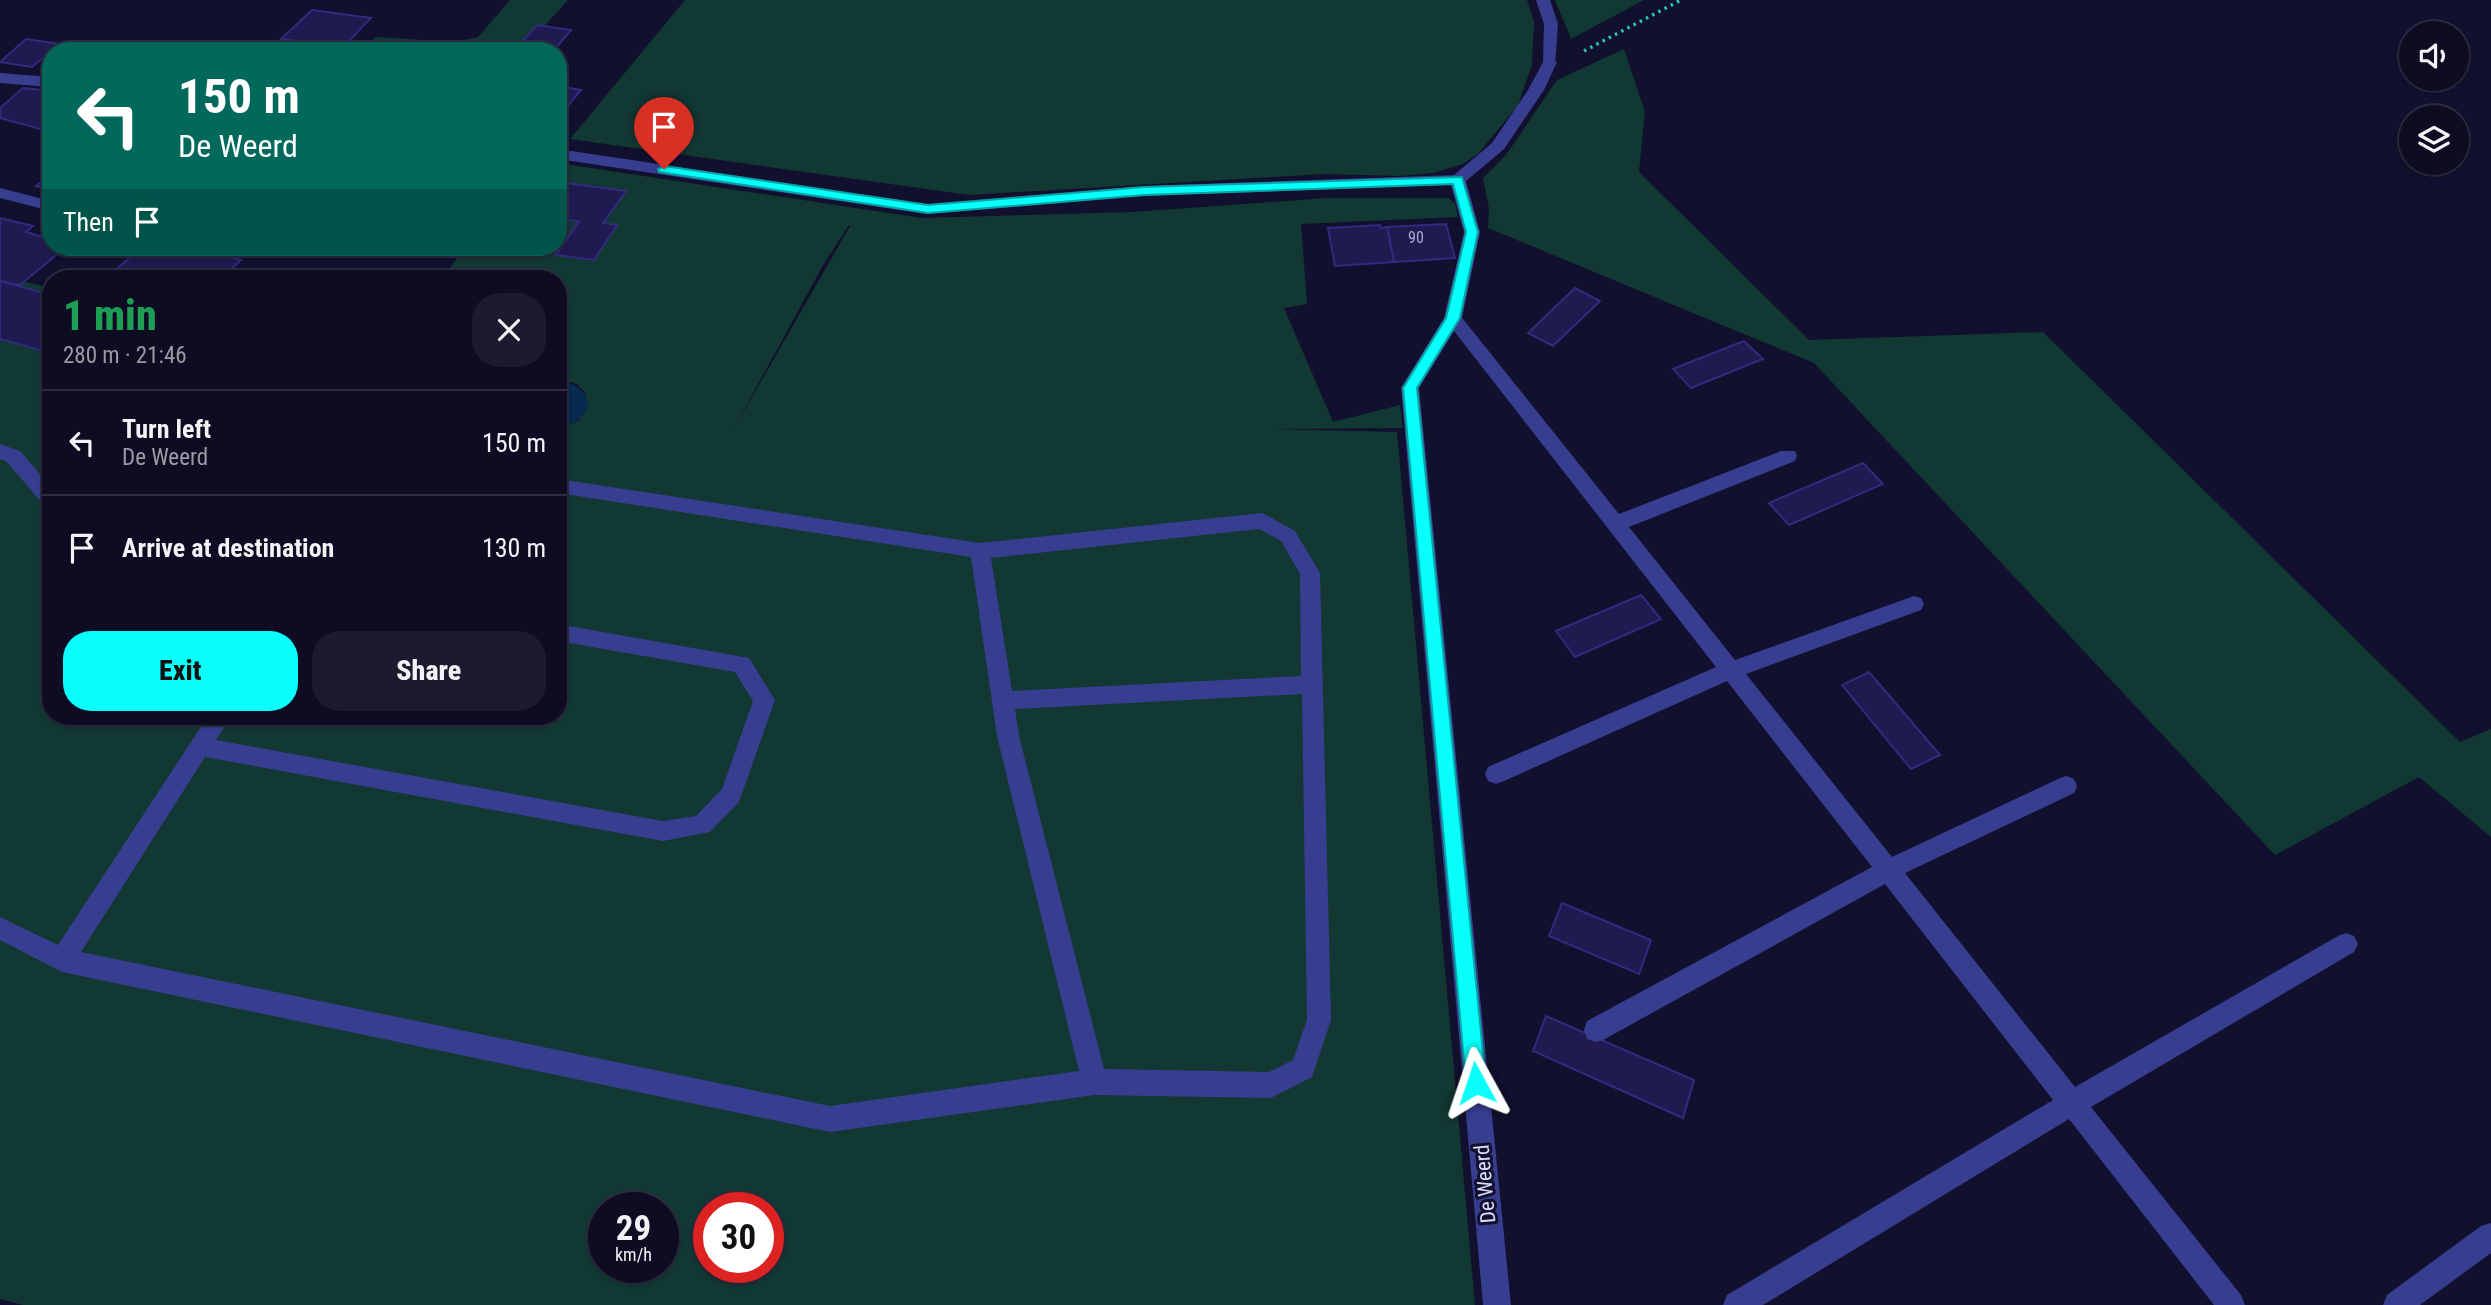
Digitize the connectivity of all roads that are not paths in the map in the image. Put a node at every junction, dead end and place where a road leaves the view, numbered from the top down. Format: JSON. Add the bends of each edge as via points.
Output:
{"nodes":[{"id":1,"x":1543,"y":0,"type":"edge"},
{"id":2,"x":0,"y":78,"type":"edge"},
{"id":3,"x":42,"y":81,"type":"edge"},
{"id":4,"x":567,"y":154,"type":"edge"},
{"id":5,"x":1458,"y":180,"type":"junction"},
{"id":6,"x":0,"y":193,"type":"edge"},
{"id":7,"x":42,"y":204,"type":"edge"},
{"id":8,"x":1453,"y":318,"type":"junction"},
{"id":9,"x":0,"y":451,"type":"edge"},
{"id":10,"x":1788,"y":456,"type":"dead end"},
{"id":11,"x":567,"y":487,"type":"edge"},
{"id":12,"x":42,"y":490,"type":"edge"},
{"id":13,"x":1615,"y":524,"type":"junction"},
{"id":14,"x":980,"y":551,"type":"junction"},
{"id":15,"x":1914,"y":604,"type":"dead end"},
{"id":16,"x":567,"y":634,"type":"edge"},
{"id":17,"x":1731,"y":670,"type":"junction"},
{"id":18,"x":1312,"y":684,"type":"junction"},
{"id":19,"x":1003,"y":701,"type":"junction"},
{"id":20,"x":214,"y":725,"type":"edge"},
{"id":21,"x":201,"y":747,"type":"junction"},
{"id":22,"x":1496,"y":774,"type":"dead end"},
{"id":23,"x":2066,"y":786,"type":"dead end"},
{"id":24,"x":1888,"y":870,"type":"junction"},
{"id":25,"x":0,"y":928,"type":"edge"},
{"id":26,"x":2346,"y":944,"type":"dead end"},
{"id":27,"x":62,"y":960,"type":"junction"},
{"id":28,"x":1596,"y":1030,"type":"dead end"},
{"id":29,"x":1094,"y":1082,"type":"junction"},
{"id":30,"x":2072,"y":1103,"type":"junction"},
{"id":31,"x":2491,"y":1236,"type":"edge"},
{"id":32,"x":1497,"y":1305,"type":"edge"},
{"id":33,"x":1737,"y":1305,"type":"edge"},
{"id":34,"x":2231,"y":1305,"type":"edge"},
{"id":35,"x":2396,"y":1305,"type":"edge"}],
"edges":[{"from":1,"to":5,"type":"street","via":[[1551,24],[1550,62],[1498,146]]},
{"from":2,"to":3,"type":"street"},
{"from":4,"to":5,"type":"street","via":[[928,209],[1144,191]]},
{"from":5,"to":8,"type":"street","name":"De Weerd","via":[[1472,232]]},
{"from":6,"to":7,"type":"street"},
{"from":8,"to":13,"type":"street"},
{"from":8,"to":32,"type":"street","name":"De Weerd","via":[[1410,388]]},
{"from":9,"to":12,"type":"street","via":[[13,456]]},
{"from":10,"to":13,"type":"street"},
{"from":11,"to":14,"type":"street"},
{"from":13,"to":17,"type":"street"},
{"from":14,"to":18,"type":"street","via":[[1262,521],[1288,536],[1310,573]]},
{"from":14,"to":19,"type":"street"},
{"from":15,"to":17,"type":"street"},
{"from":16,"to":21,"type":"street","via":[[742,664],[764,700],[731,794],[702,825],[663,831]]},
{"from":17,"to":22,"type":"street"},
{"from":17,"to":24,"type":"street"},
{"from":18,"to":19,"type":"street"},
{"from":18,"to":29,"type":"street","via":[[1319,1020],[1303,1068],[1271,1086]]},
{"from":19,"to":29,"type":"street"},
{"from":20,"to":21,"type":"street"},
{"from":21,"to":27,"type":"street"},
{"from":23,"to":24,"type":"street"},
{"from":24,"to":28,"type":"street"},
{"from":24,"to":30,"type":"street"},
{"from":25,"to":27,"type":"street"},
{"from":26,"to":30,"type":"street"},
{"from":27,"to":29,"type":"street","via":[[830,1119]]},
{"from":30,"to":33,"type":"street"},
{"from":30,"to":34,"type":"street"},
{"from":31,"to":35,"type":"street"}]}
